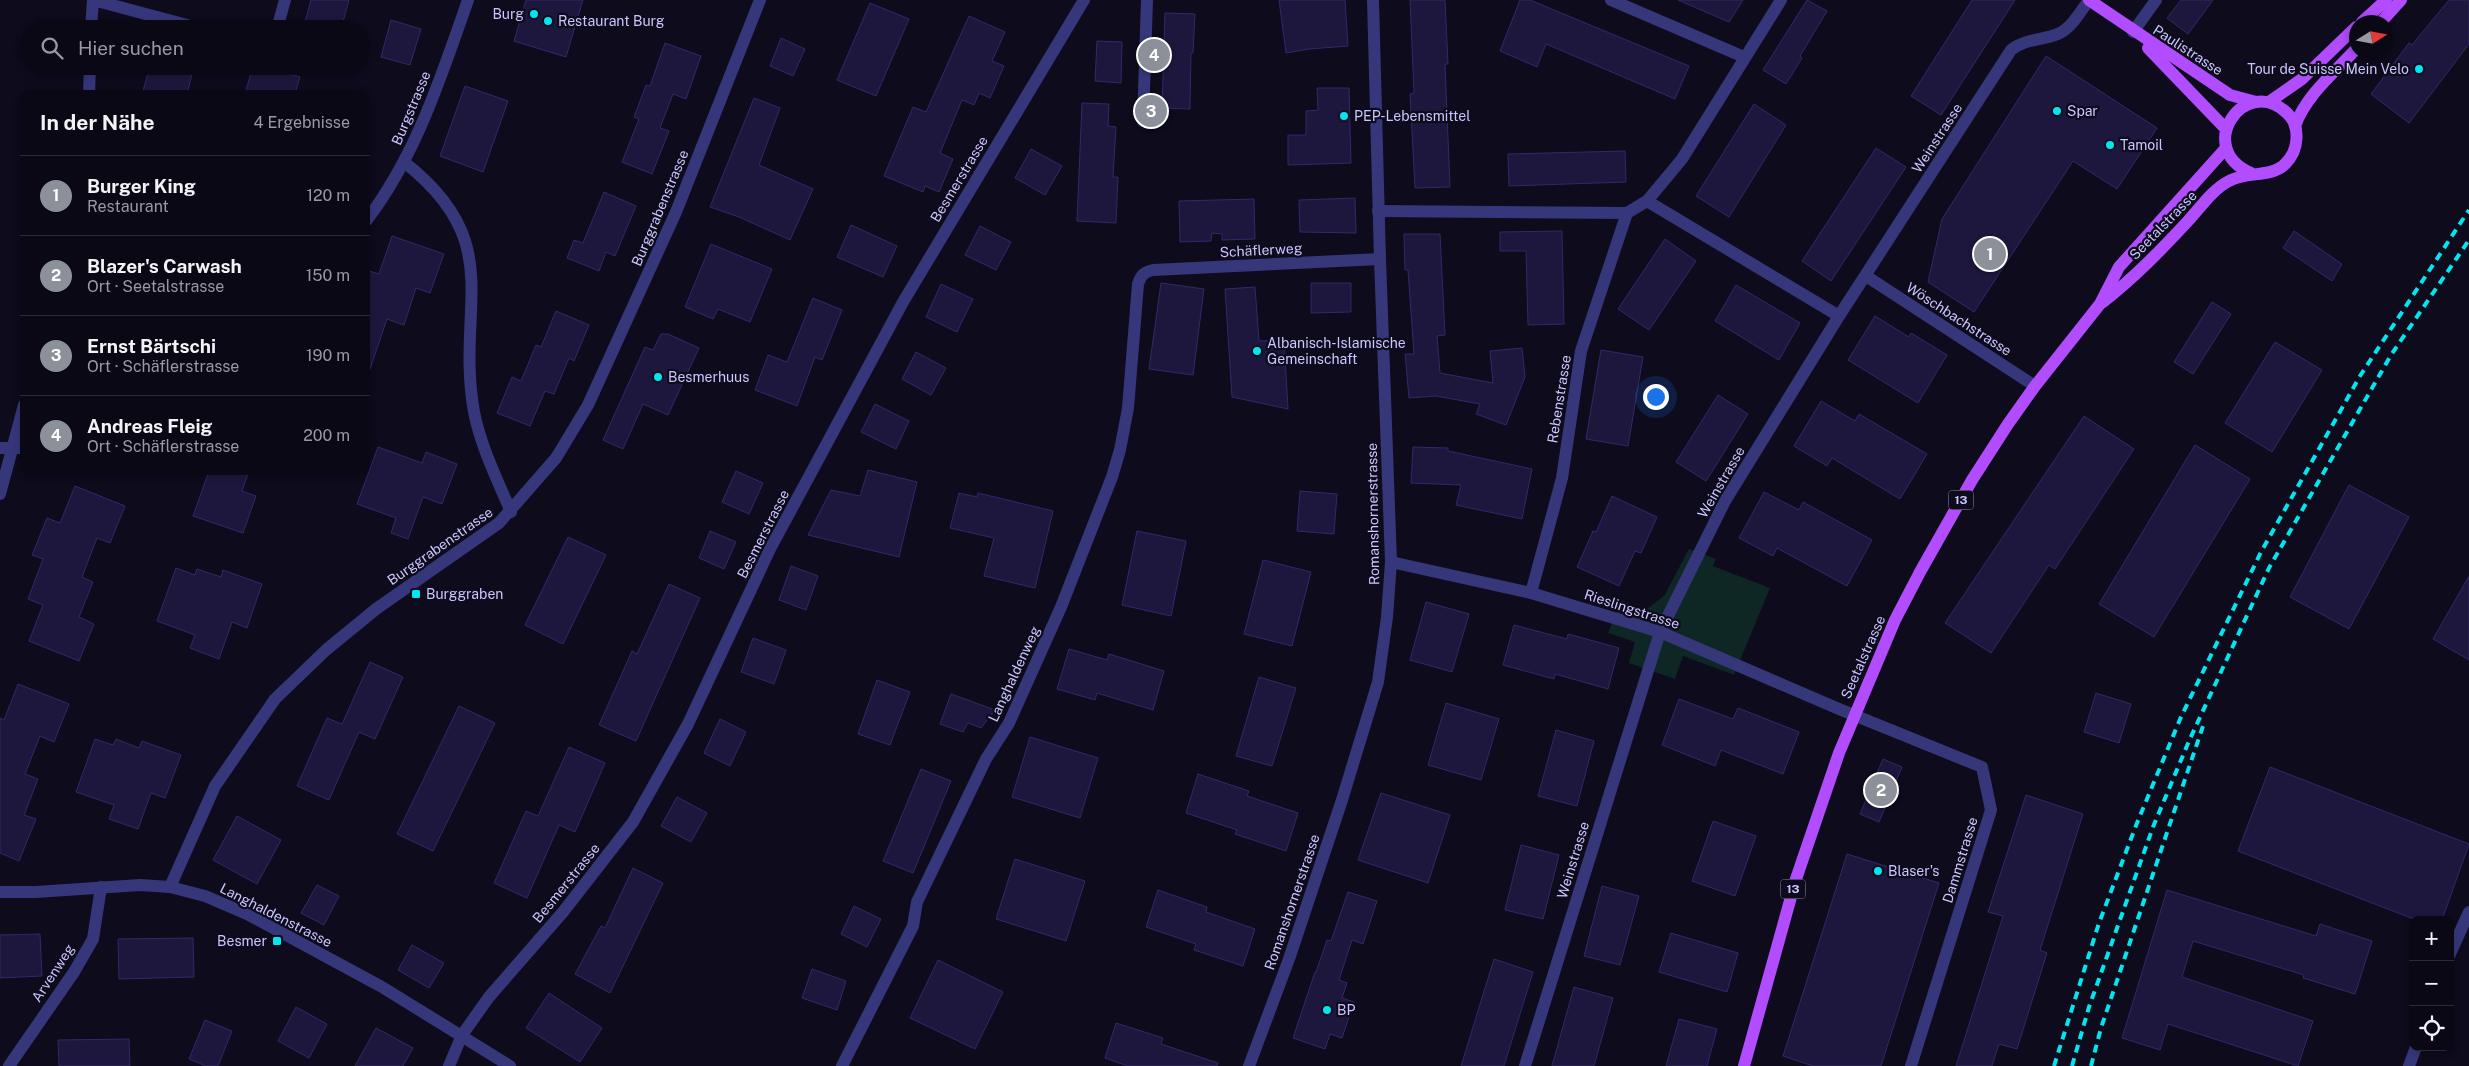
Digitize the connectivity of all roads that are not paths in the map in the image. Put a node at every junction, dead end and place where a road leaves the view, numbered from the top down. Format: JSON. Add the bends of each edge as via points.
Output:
{"nodes":[{"id":1,"x":93,"y":0,"type":"edge"},
{"id":2,"x":285,"y":0,"type":"edge"},
{"id":3,"x":468,"y":0,"type":"edge"},
{"id":4,"x":760,"y":0,"type":"edge"},
{"id":5,"x":1084,"y":0,"type":"edge"},
{"id":6,"x":1147,"y":0,"type":"edge"},
{"id":7,"x":1373,"y":0,"type":"edge"},
{"id":8,"x":1611,"y":0,"type":"edge"},
{"id":9,"x":2089,"y":0,"type":"edge"},
{"id":10,"x":2156,"y":0,"type":"edge"},
{"id":11,"x":2386,"y":0,"type":"edge"},
{"id":12,"x":2402,"y":0,"type":"edge"},
{"id":13,"x":1779,"y":4,"type":"edge"},
{"id":14,"x":2370,"y":15,"type":"edge"},
{"id":15,"x":2388,"y":15,"type":"edge"},
{"id":16,"x":92,"y":20,"type":"edge"},
{"id":17,"x":168,"y":20,"type":"edge"},
{"id":18,"x":279,"y":20,"type":"edge"},
{"id":19,"x":2133,"y":32,"type":"junction"},
{"id":20,"x":2349,"y":34,"type":"edge"},
{"id":21,"x":2349,"y":56,"type":"edge"},
{"id":22,"x":1744,"y":57,"type":"junction"},
{"id":23,"x":89,"y":75,"type":"edge"},
{"id":24,"x":88,"y":90,"type":"edge"},
{"id":25,"x":2262,"y":102,"type":"junction"},
{"id":26,"x":1143,"y":121,"type":"dead end"},
{"id":27,"x":2295,"y":126,"type":"junction"},
{"id":28,"x":2226,"y":129,"type":"junction"},
{"id":29,"x":2226,"y":148,"type":"junction"},
{"id":30,"x":404,"y":162,"type":"junction"},
{"id":31,"x":2251,"y":173,"type":"junction"},
{"id":32,"x":1647,"y":201,"type":"junction"},
{"id":33,"x":1378,"y":212,"type":"junction"},
{"id":34,"x":1627,"y":213,"type":"junction"},
{"id":35,"x":370,"y":216,"type":"edge"},
{"id":36,"x":1380,"y":259,"type":"junction"},
{"id":37,"x":1145,"y":272,"type":"joint"},
{"id":38,"x":1866,"y":276,"type":"junction"},
{"id":39,"x":2100,"y":304,"type":"junction"},
{"id":40,"x":1839,"y":316,"type":"junction"},
{"id":41,"x":2035,"y":386,"type":"junction"},
{"id":42,"x":20,"y":419,"type":"edge"},
{"id":43,"x":12,"y":448,"type":"edge"},
{"id":44,"x":0,"y":494,"type":"edge"},
{"id":45,"x":511,"y":512,"type":"junction"},
{"id":46,"x":1391,"y":562,"type":"junction"},
{"id":47,"x":1531,"y":593,"type":"junction"},
{"id":48,"x":1660,"y":632,"type":"junction"},
{"id":49,"x":1853,"y":715,"type":"junction"},
{"id":50,"x":101,"y":887,"type":"junction"},
{"id":51,"x":170,"y":887,"type":"junction"},
{"id":52,"x":0,"y":892,"type":"edge"},
{"id":53,"x":2469,"y":912,"type":"edge"},
{"id":54,"x":2454,"y":945,"type":"edge"},
{"id":55,"x":462,"y":1035,"type":"junction"},
{"id":56,"x":2415,"y":1051,"type":"edge"},
{"id":57,"x":9,"y":1066,"type":"edge"},
{"id":58,"x":449,"y":1066,"type":"edge"},
{"id":59,"x":510,"y":1066,"type":"edge"},
{"id":60,"x":842,"y":1066,"type":"edge"},
{"id":61,"x":1249,"y":1066,"type":"edge"},
{"id":62,"x":1525,"y":1066,"type":"edge"},
{"id":63,"x":1744,"y":1066,"type":"edge"},
{"id":64,"x":1911,"y":1066,"type":"edge"},
{"id":65,"x":2409,"y":1066,"type":"edge"}],
"edges":[{"from":1,"to":16,"type":"street"},
{"from":1,"to":17,"type":"street"},
{"from":2,"to":18,"type":"street"},
{"from":3,"to":30,"type":"street","name":"Burgstrasse","via":[[432,98]]},
{"from":4,"to":45,"type":"street","name":"Burggrabenstrasse","via":[[676,212],[588,405],[556,458]]},
{"from":5,"to":55,"type":"street","name":"Besmerstrasse","via":[[903,302],[770,549],[688,724],[633,822],[563,912],[489,997]]},
{"from":6,"to":26,"type":"street"},
{"from":7,"to":33,"type":"street","name":"Romanshornerstrasse"},
{"from":8,"to":22,"type":"street"},
{"from":9,"to":19,"type":"main road","name":"Paulistrasse"},
{"from":9,"to":38,"type":"street","name":"Weinstrasse","via":[[2058,34],[2025,41],[2011,50]]},
{"from":10,"to":19,"type":"street"},
{"from":11,"to":14,"type":"main road"},
{"from":12,"to":15,"type":"main road"},
{"from":13,"to":22,"type":"street"},
{"from":19,"to":25,"type":"main road","name":"Paulistrasse","via":[[2230,95]]},
{"from":19,"to":28,"type":"main road","name":"Paulistrasse"},
{"from":20,"to":25,"type":"main road","via":[[2302,79]]},
{"from":21,"to":27,"type":"main road","via":[[2315,92],[2299,113]]},
{"from":22,"to":32,"type":"street","via":[[1682,159]]},
{"from":23,"to":24,"type":"street"},
{"from":25,"to":27,"type":"main road","via":[[2280,107]]},
{"from":25,"to":28,"type":"main road","via":[[2237,111]]},
{"from":27,"to":31,"type":"main road","via":[[2297,140],[2294,153],[2285,164],[2273,172]]},
{"from":28,"to":29,"type":"main road"},
{"from":29,"to":31,"type":"main road","via":[[2236,164]]},
{"from":29,"to":39,"type":"main road","name":"Seetalstrasse","number":"13","via":[[2119,267]]},
{"from":30,"to":35,"type":"street","name":"Burgstrasse","via":[[388,193]]},
{"from":30,"to":45,"type":"street","via":[[427,179],[448,205],[465,236],[472,270],[469,368],[474,412],[485,450]]},
{"from":31,"to":39,"type":"main road","name":"Seetalstrasse","number":"13","via":[[2228,181],[2133,278]]},
{"from":32,"to":34,"type":"street"},
{"from":32,"to":40,"type":"street"},
{"from":33,"to":34,"type":"street"},
{"from":33,"to":36,"type":"street","name":"Romanshornerstrasse"},
{"from":34,"to":47,"type":"street","name":"Rebenstrasse","via":[[1581,352],[1562,478]]},
{"from":36,"to":37,"type":"street","name":"Schäflerweg"},
{"from":36,"to":46,"type":"street","name":"Romanshornerstrasse"},
{"from":37,"to":60,"type":"street","name":"Langhaldenweg","via":[[1138,284],[1128,408],[1112,477],[1061,607],[1009,723],[986,759],[917,902],[913,926]]},
{"from":38,"to":40,"type":"street","name":"Weinstrasse"},
{"from":38,"to":41,"type":"street","name":"Wöschbachstrasse"},
{"from":39,"to":41,"type":"main road","name":"Seetalstrasse","number":"13"},
{"from":40,"to":48,"type":"street","name":"Weinstrasse","via":[[1725,501]]},
{"from":41,"to":49,"type":"main road","name":"Seetalstrasse","number":"13","via":[[1972,480],[1920,572]]},
{"from":42,"to":43,"type":"street"},
{"from":43,"to":44,"type":"street"},
{"from":45,"to":51,"type":"street","name":"Burggrabenstrasse","via":[[499,524],[376,609],[326,650],[275,699],[216,786]]},
{"from":46,"to":47,"type":"street","name":"Rieslingstrasse"},
{"from":46,"to":61,"type":"street","name":"Romanshornerstrasse","via":[[1378,682],[1289,959]]},
{"from":47,"to":48,"type":"street","name":"Rieslingstrasse"},
{"from":48,"to":49,"type":"street","name":"Rieslingstrasse"},
{"from":48,"to":62,"type":"street","name":"Weinstrasse"},
{"from":49,"to":63,"type":"main road","name":"Seetalstrasse","number":"13","via":[[1796,879]]},
{"from":49,"to":64,"type":"street","name":"Dammstrasse","via":[[1982,767],[1991,810]]},
{"from":50,"to":51,"type":"street","name":"Langhaldenstrasse"},
{"from":50,"to":52,"type":"street","name":"Langhaldenstrasse"},
{"from":50,"to":57,"type":"street","name":"Arvenweg","via":[[93,939]]},
{"from":51,"to":55,"type":"street","name":"Langhaldenstrasse","via":[[205,896],[247,914],[382,987]]},
{"from":53,"to":54,"type":"street"},
{"from":55,"to":58,"type":"street","name":"Besmerstrasse"},
{"from":55,"to":59,"type":"street","name":"Langhaldenstrasse"},
{"from":56,"to":65,"type":"street"}]}
